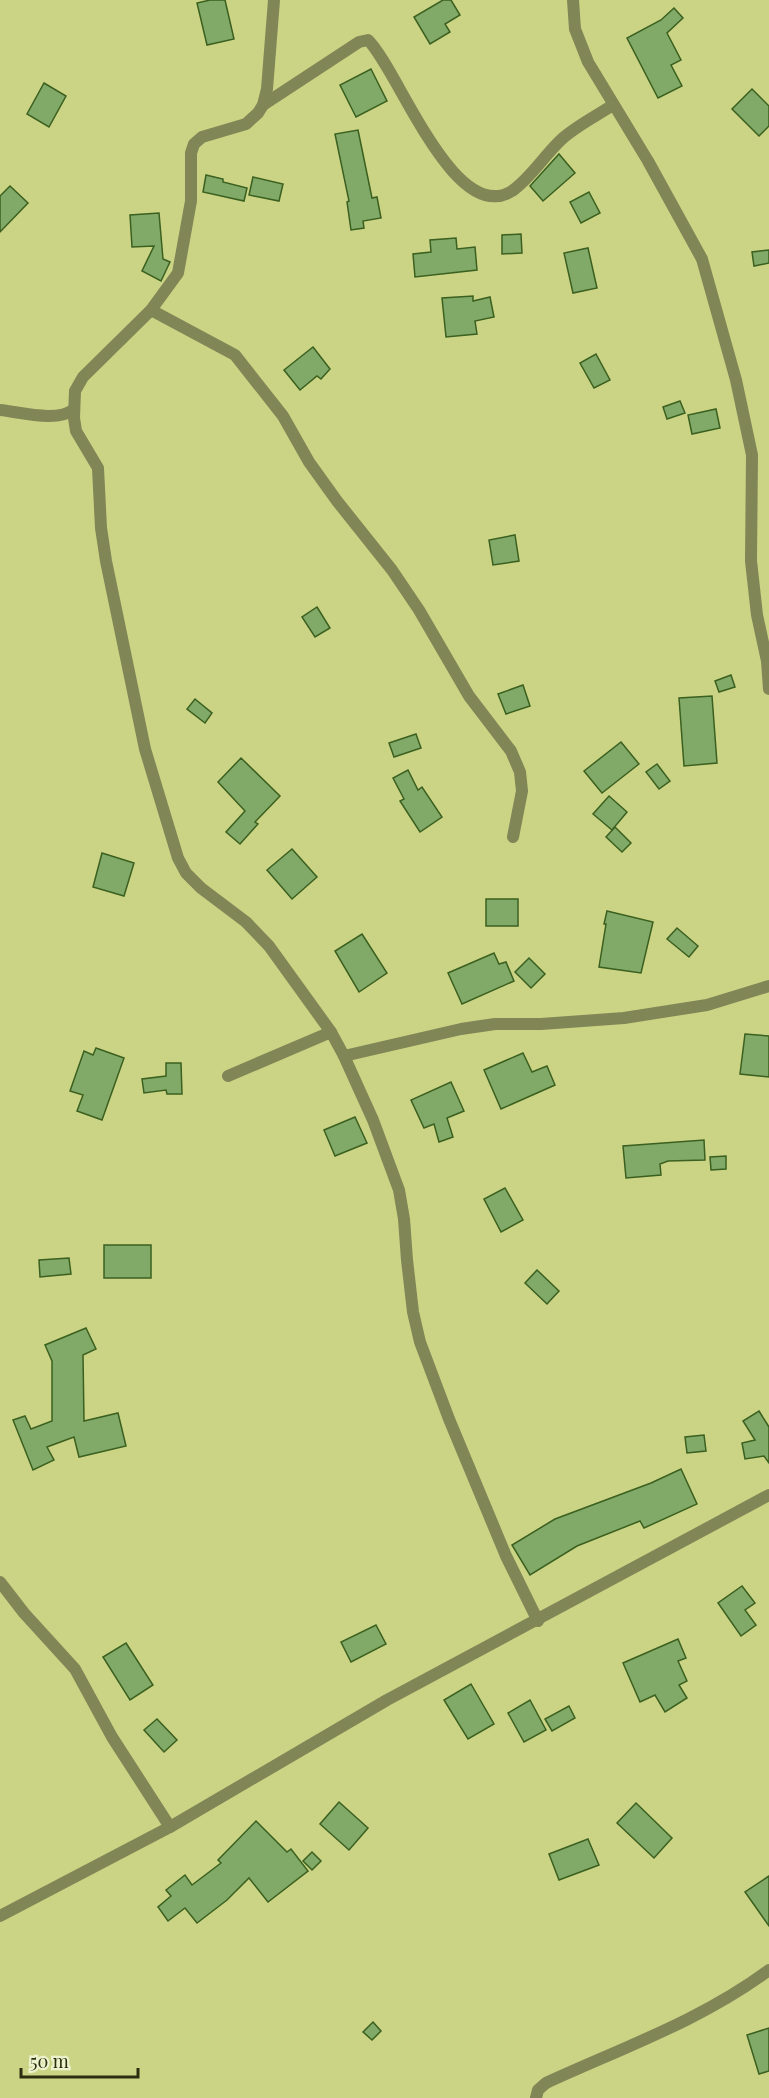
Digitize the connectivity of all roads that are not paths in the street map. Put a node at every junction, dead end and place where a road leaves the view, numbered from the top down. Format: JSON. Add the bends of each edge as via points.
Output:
{"nodes":[{"id":1,"x":274,"y":0,"type":"edge"},
{"id":2,"x":573,"y":0,"type":"edge"},
{"id":3,"x":263,"y":105,"type":"junction"},
{"id":4,"x":613,"y":105,"type":"junction"},
{"id":5,"x":151,"y":310,"type":"junction"},
{"id":6,"x":74,"y":409,"type":"junction"},
{"id":7,"x":0,"y":410,"type":"edge"},
{"id":8,"x":769,"y":689,"type":"edge"},
{"id":9,"x":513,"y":837,"type":"dead end"},
{"id":10,"x":769,"y":986,"type":"edge"},
{"id":11,"x":331,"y":1032,"type":"junction"},
{"id":12,"x":344,"y":1056,"type":"junction"},
{"id":13,"x":228,"y":1076,"type":"dead end"},
{"id":14,"x":769,"y":1495,"type":"edge"},
{"id":15,"x":0,"y":1582,"type":"edge"},
{"id":16,"x":538,"y":1621,"type":"junction"},
{"id":17,"x":170,"y":1827,"type":"junction"},
{"id":18,"x":0,"y":1916,"type":"edge"},
{"id":19,"x":769,"y":1970,"type":"edge"},
{"id":20,"x":536,"y":2098,"type":"edge"}],
"edges":[{"from":1,"to":3,"type":"street"},
{"from":2,"to":4,"type":"street","via":[[575,29]]},
{"from":3,"to":4,"type":"street","via":[[359,42],[368,40],[455,175],[477,192],[494,197],[511,191],[562,139]]},
{"from":3,"to":5,"type":"street","via":[[246,124],[202,136],[194,144],[191,201],[178,273]]},
{"from":4,"to":8,"type":"street","via":[[702,259],[736,380],[752,455],[751,561]]},
{"from":5,"to":6,"type":"street","via":[[83,377],[75,391]]},
{"from":5,"to":9,"type":"street","via":[[235,355],[283,416],[337,501],[392,570],[469,696],[511,752],[520,772],[522,791]]},
{"from":6,"to":7,"type":"street","via":[[57,416]]},
{"from":6,"to":11,"type":"street","via":[[76,431],[98,468],[101,528],[119,628],[146,749],[178,858],[201,888],[246,922],[269,946]]},
{"from":10,"to":12,"type":"street","via":[[707,1005],[624,1018],[495,1024]]},
{"from":11,"to":12,"type":"street"},
{"from":11,"to":13,"type":"street"},
{"from":12,"to":16,"type":"street","via":[[399,1190],[420,1342],[506,1556]]},
{"from":14,"to":16,"type":"street"},
{"from":15,"to":17,"type":"street","via":[[75,1670],[112,1737]]},
{"from":16,"to":17,"type":"street","via":[[387,1701]]},
{"from":17,"to":18,"type":"street"},
{"from":19,"to":20,"type":"street","via":[[699,2015],[546,2083]]}]}
